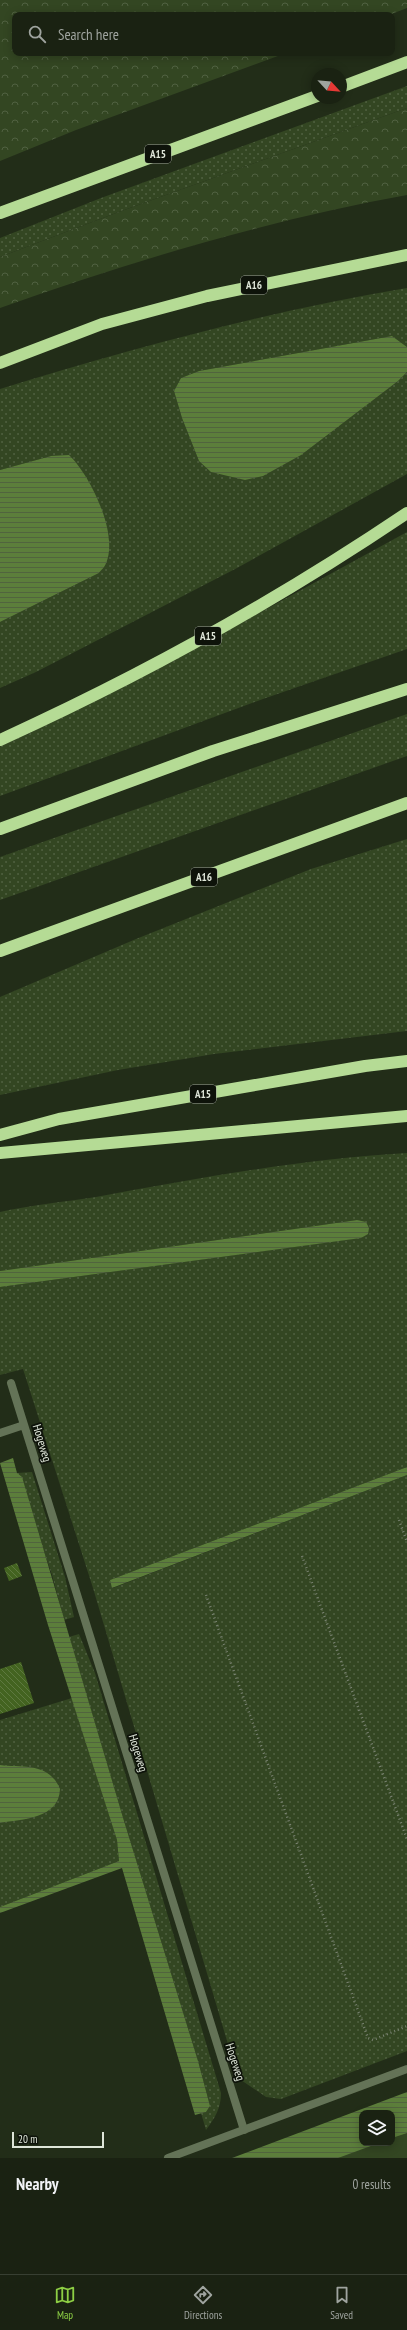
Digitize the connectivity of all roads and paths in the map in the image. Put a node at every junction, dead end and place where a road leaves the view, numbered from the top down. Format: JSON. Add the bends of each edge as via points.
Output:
{"nodes":[{"id":1,"x":407,"y":62,"type":"edge"},
{"id":2,"x":347,"y":85,"type":"edge"},
{"id":3,"x":311,"y":98,"type":"edge"},
{"id":4,"x":0,"y":214,"type":"edge"},
{"id":5,"x":407,"y":255,"type":"edge"},
{"id":6,"x":0,"y":363,"type":"edge"},
{"id":7,"x":407,"y":513,"type":"edge"},
{"id":8,"x":407,"y":689,"type":"edge"},
{"id":9,"x":0,"y":740,"type":"edge"},
{"id":10,"x":407,"y":803,"type":"edge"},
{"id":11,"x":0,"y":829,"type":"edge"},
{"id":12,"x":0,"y":951,"type":"edge"},
{"id":13,"x":407,"y":1061,"type":"edge"},
{"id":14,"x":407,"y":1116,"type":"edge"},
{"id":15,"x":0,"y":1135,"type":"edge"},
{"id":16,"x":0,"y":1153,"type":"edge"},
{"id":17,"x":11,"y":1383,"type":"dead end"},
{"id":18,"x":24,"y":1425,"type":"junction"},
{"id":19,"x":0,"y":1433,"type":"edge"},
{"id":20,"x":399,"y":1520,"type":"dead end"},
{"id":21,"x":407,"y":1542,"type":"edge"},
{"id":22,"x":302,"y":1556,"type":"dead end"},
{"id":23,"x":206,"y":1595,"type":"dead end"},
{"id":24,"x":407,"y":1839,"type":"edge"},
{"id":25,"x":407,"y":2026,"type":"edge"},
{"id":26,"x":407,"y":2068,"type":"edge"},
{"id":27,"x":244,"y":2130,"type":"junction"},
{"id":28,"x":168,"y":2158,"type":"edge"}],
"edges":[{"from":1,"to":2,"type":"highway"},
{"from":3,"to":4,"type":"highway","number":"A15"},
{"from":5,"to":6,"type":"highway","number":"A16","via":[[207,296],[102,324]]},
{"from":7,"to":9,"type":"highway","number":"A15","via":[[215,632],[56,715]]},
{"from":8,"to":11,"type":"highway","via":[[213,751]]},
{"from":10,"to":12,"type":"highway","number":"A16"},
{"from":13,"to":15,"type":"highway","number":"A15","via":[[59,1119]]},
{"from":14,"to":16,"type":"highway"},
{"from":17,"to":18,"type":"street","name":"Hogeweg"},
{"from":18,"to":19,"type":"street"},
{"from":18,"to":27,"type":"street","name":"Hogeweg"},
{"from":20,"to":21,"type":"path"},
{"from":22,"to":24,"type":"path"},
{"from":23,"to":25,"type":"path","via":[[368,2038],[373,2040]]},
{"from":26,"to":27,"type":"street"},
{"from":27,"to":28,"type":"street"}]}
